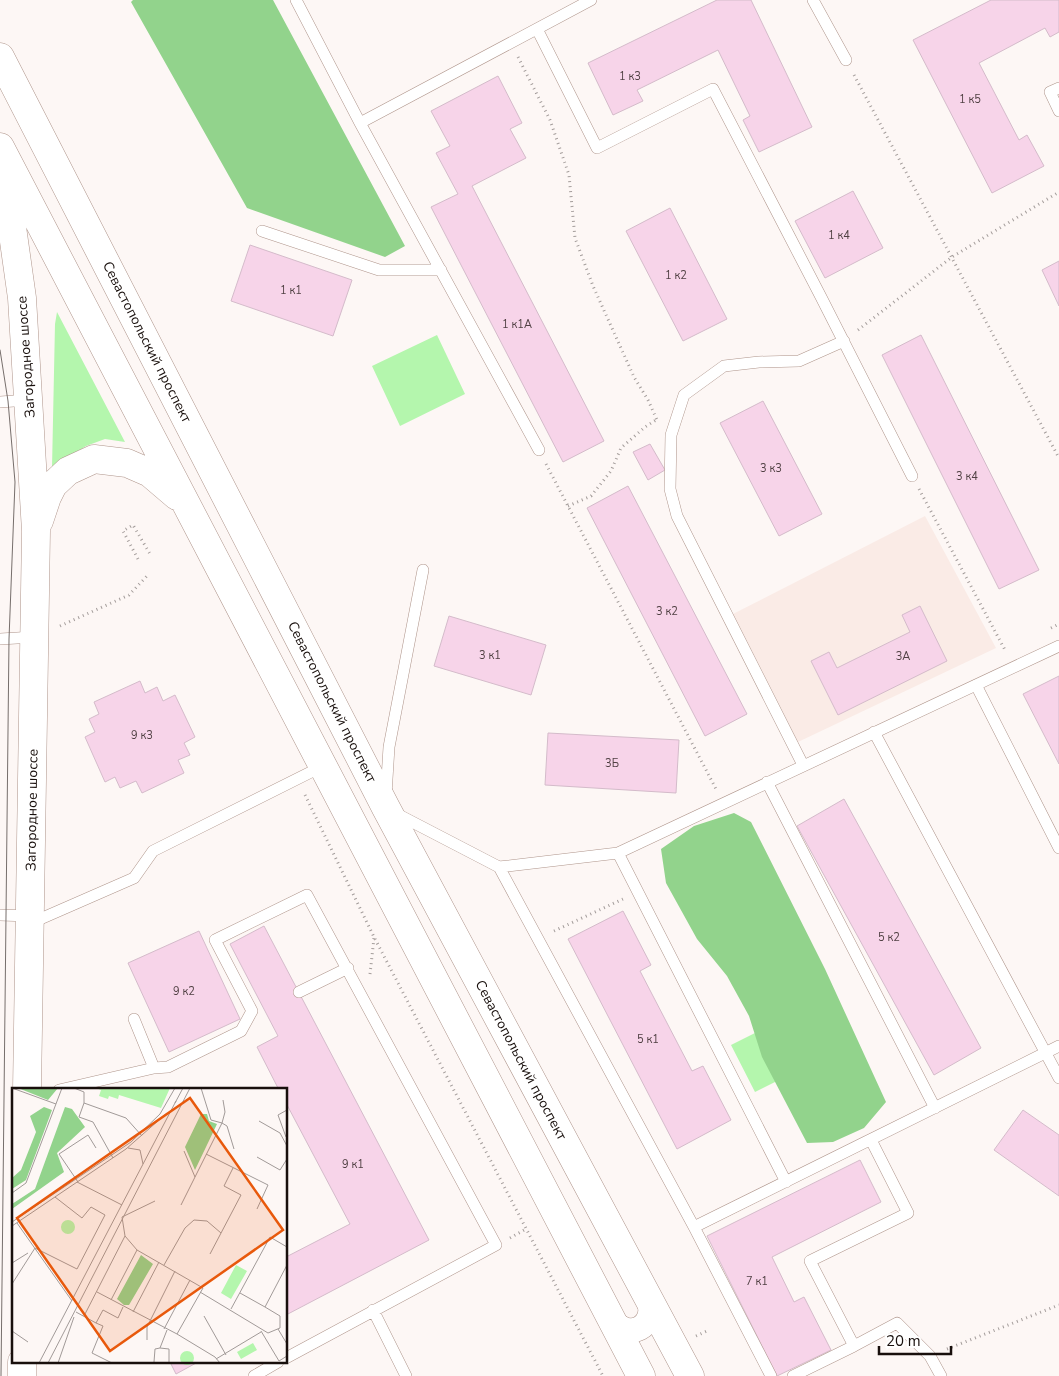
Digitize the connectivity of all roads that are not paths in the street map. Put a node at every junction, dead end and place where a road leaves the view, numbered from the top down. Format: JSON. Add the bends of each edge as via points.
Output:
{"nodes":[{"id":1,"x":296,"y":0,"type":"edge"},
{"id":2,"x":591,"y":0,"type":"edge"},
{"id":3,"x":813,"y":0,"type":"edge"},
{"id":4,"x":538,"y":29,"type":"junction"},
{"id":5,"x":0,"y":58,"type":"edge"},
{"id":6,"x":846,"y":60,"type":"road end"},
{"id":7,"x":1059,"y":88,"type":"edge"},
{"id":8,"x":1059,"y":111,"type":"edge"},
{"id":9,"x":360,"y":123,"type":"junction"},
{"id":10,"x":0,"y":147,"type":"edge"},
{"id":11,"x":0,"y":186,"type":"edge"},
{"id":12,"x":262,"y":231,"type":"dead end"},
{"id":13,"x":440,"y":270,"type":"junction"},
{"id":14,"x":844,"y":341,"type":"junction"},
{"id":15,"x":29,"y":400,"type":"junction"},
{"id":16,"x":0,"y":402,"type":"edge"},
{"id":17,"x":539,"y":450,"type":"road end"},
{"id":18,"x":912,"y":476,"type":"road end"},
{"id":19,"x":196,"y":521,"type":"junction"},
{"id":20,"x":36,"y":531,"type":"junction"},
{"id":21,"x":423,"y":570,"type":"dead end"},
{"id":22,"x":34,"y":637,"type":"junction"},
{"id":23,"x":0,"y":639,"type":"edge"},
{"id":24,"x":1059,"y":646,"type":"edge"},
{"id":25,"x":976,"y":686,"type":"junction"},
{"id":26,"x":874,"y":732,"type":"junction"},
{"id":27,"x":803,"y":765,"type":"junction"},
{"id":28,"x":323,"y":766,"type":"junction"},
{"id":29,"x":767,"y":782,"type":"junction"},
{"id":30,"x":386,"y":808,"type":"junction"},
{"id":31,"x":1059,"y":848,"type":"edge"},
{"id":32,"x":618,"y":853,"type":"junction"},
{"id":33,"x":499,"y":867,"type":"junction"},
{"id":34,"x":0,"y":915,"type":"edge"},
{"id":35,"x":30,"y":920,"type":"junction"},
{"id":36,"x":348,"y":968,"type":"junction"},
{"id":37,"x":298,"y":992,"type":"dead end"},
{"id":38,"x":264,"y":1010,"type":"dead end"},
{"id":39,"x":252,"y":1011,"type":"junction"},
{"id":40,"x":134,"y":1019,"type":"dead end"},
{"id":41,"x":1059,"y":1046,"type":"edge"},
{"id":42,"x":1046,"y":1053,"type":"junction"},
{"id":43,"x":154,"y":1068,"type":"junction"},
{"id":44,"x":1059,"y":1078,"type":"edge"},
{"id":45,"x":27,"y":1088,"type":"edge"},
{"id":46,"x":67,"y":1088,"type":"edge"},
{"id":47,"x":935,"y":1108,"type":"junction"},
{"id":48,"x":871,"y":1140,"type":"junction"},
{"id":49,"x":786,"y":1182,"type":"junction"},
{"id":50,"x":694,"y":1227,"type":"junction"},
{"id":51,"x":649,"y":1299,"type":"junction"},
{"id":52,"x":373,"y":1310,"type":"junction"},
{"id":53,"x":611,"y":1320,"type":"junction"},
{"id":54,"x":854,"y":1346,"type":"junction"},
{"id":55,"x":288,"y":1357,"type":"edge"},
{"id":56,"x":275,"y":1364,"type":"edge"},
{"id":57,"x":254,"y":1376,"type":"edge"},
{"id":58,"x":406,"y":1376,"type":"edge"},
{"id":59,"x":640,"y":1376,"type":"edge"},
{"id":60,"x":690,"y":1376,"type":"edge"},
{"id":61,"x":771,"y":1376,"type":"edge"},
{"id":62,"x":793,"y":1376,"type":"edge"},
{"id":63,"x":941,"y":1376,"type":"edge"}],
"edges":[{"from":1,"to":9,"type":"lane"},
{"from":2,"to":4,"type":"lane"},
{"from":3,"to":6,"type":"lane"},
{"from":4,"to":9,"type":"lane"},
{"from":4,"to":14,"type":"lane","via":[[597,148],[712,89]]},
{"from":5,"to":30,"type":"main road","name":"Севастопольский проспект"},
{"from":7,"to":8,"type":"lane","via":[[1050,92]]},
{"from":9,"to":13,"type":"lane"},
{"from":10,"to":19,"type":"main road"},
{"from":11,"to":15,"type":"main road","name":"Загородное шоссе","via":[[11,220],[22,298]]},
{"from":12,"to":13,"type":"lane","via":[[379,270]]},
{"from":13,"to":17,"type":"lane"},
{"from":14,"to":18,"type":"lane"},
{"from":14,"to":27,"type":"lane","via":[[799,361],[724,366],[684,395],[671,435],[670,489],[677,516]]},
{"from":15,"to":16,"type":"lane"},
{"from":15,"to":20,"type":"main road","name":"Загородное шоссе"},
{"from":19,"to":20,"type":"main road","name":"Загородное шоссе","via":[[176,495],[150,473],[127,463],[94,460],[68,471],[53,485]]},
{"from":19,"to":28,"type":"main road"},
{"from":20,"to":22,"type":"main road","name":"Загородное шоссе"},
{"from":21,"to":30,"type":"lane","via":[[389,747]]},
{"from":22,"to":23,"type":"lane"},
{"from":22,"to":35,"type":"main road","name":"Загородное шоссе"},
{"from":24,"to":25,"type":"lane"},
{"from":25,"to":26,"type":"lane"},
{"from":25,"to":31,"type":"lane"},
{"from":26,"to":27,"type":"lane"},
{"from":26,"to":42,"type":"lane"},
{"from":27,"to":29,"type":"lane"},
{"from":28,"to":35,"type":"lane","via":[[153,851],[134,878]]},
{"from":28,"to":53,"type":"main road"},
{"from":29,"to":32,"type":"lane"},
{"from":29,"to":47,"type":"lane"},
{"from":30,"to":33,"type":"lane"},
{"from":30,"to":51,"type":"main road","name":"Севастопольский проспект"},
{"from":32,"to":33,"type":"lane"},
{"from":32,"to":49,"type":"lane"},
{"from":33,"to":50,"type":"lane"},
{"from":34,"to":35,"type":"lane"},
{"from":35,"to":45,"type":"main road","name":"Загородное шоссе"},
{"from":36,"to":37,"type":"lane"},
{"from":36,"to":39,"type":"lane","via":[[307,895],[215,940]]},
{"from":36,"to":52,"type":"lane","via":[[496,1245]]},
{"from":38,"to":39,"type":"lane"},
{"from":39,"to":43,"type":"lane","via":[[241,1031],[168,1067]]},
{"from":40,"to":43,"type":"lane"},
{"from":41,"to":42,"type":"lane"},
{"from":42,"to":44,"type":"lane"},
{"from":42,"to":47,"type":"lane"},
{"from":43,"to":46,"type":"lane"},
{"from":47,"to":48,"type":"lane"},
{"from":48,"to":49,"type":"lane"},
{"from":48,"to":54,"type":"lane","via":[[908,1213],[810,1261]]},
{"from":49,"to":50,"type":"lane"},
{"from":50,"to":61,"type":"lane"},
{"from":51,"to":53,"type":"street","via":[[650,1316],[640,1328],[624,1330]]},
{"from":51,"to":60,"type":"main road","name":"Севастопольский проспект"},
{"from":52,"to":55,"type":"lane"},
{"from":52,"to":58,"type":"lane"},
{"from":53,"to":59,"type":"main road"},
{"from":54,"to":62,"type":"lane"},
{"from":54,"to":63,"type":"lane","via":[[897,1323],[930,1356]]},
{"from":56,"to":57,"type":"lane"}]}
